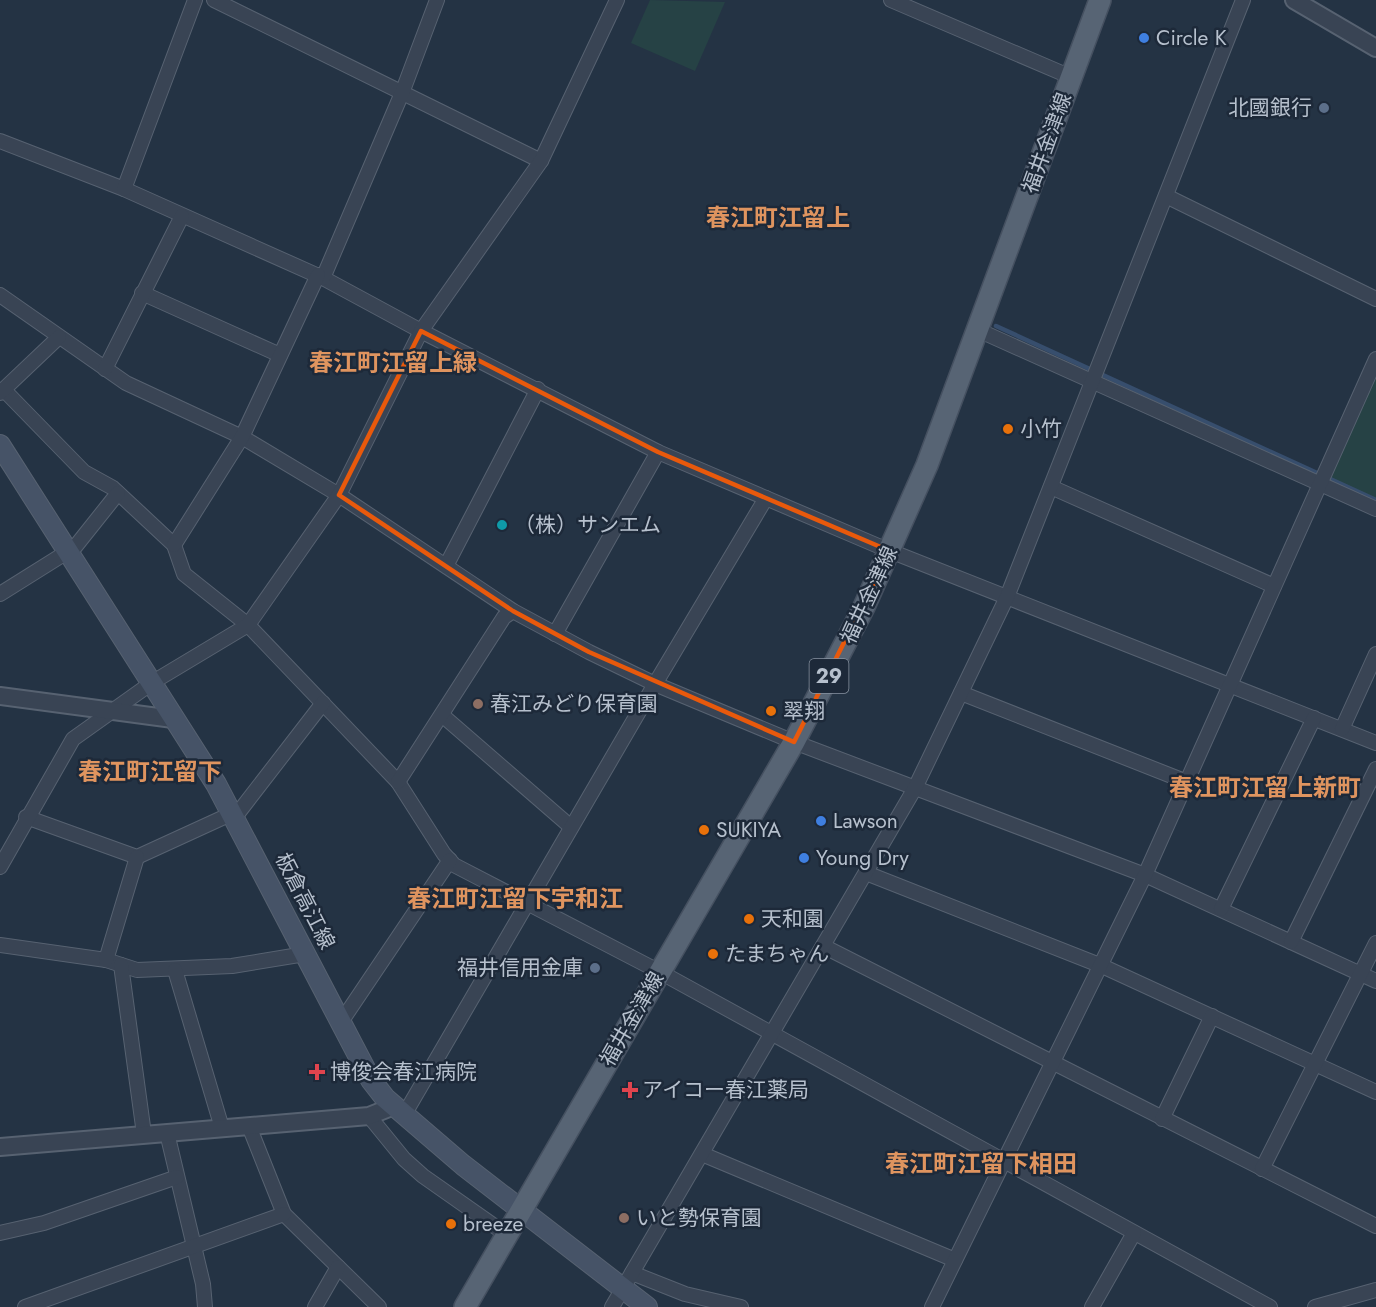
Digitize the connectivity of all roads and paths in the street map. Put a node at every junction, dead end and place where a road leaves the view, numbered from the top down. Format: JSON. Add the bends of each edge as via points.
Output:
{"nodes":[{"id":1,"x":195,"y":0,"type":"edge"},
{"id":2,"x":214,"y":0,"type":"edge"},
{"id":3,"x":437,"y":0,"type":"edge"},
{"id":4,"x":617,"y":0,"type":"edge"},
{"id":5,"x":891,"y":0,"type":"edge"},
{"id":6,"x":1100,"y":0,"type":"edge"},
{"id":7,"x":1243,"y":0,"type":"edge"},
{"id":8,"x":1294,"y":0,"type":"edge"},
{"id":9,"x":906,"y":3,"type":"edge"},
{"id":10,"x":1376,"y":48,"type":"edge"},
{"id":11,"x":1071,"y":77,"type":"junction"},
{"id":12,"x":402,"y":93,"type":"junction"},
{"id":13,"x":0,"y":141,"type":"edge"},
{"id":14,"x":541,"y":161,"type":"junction"},
{"id":15,"x":124,"y":189,"type":"junction"},
{"id":16,"x":1166,"y":196,"type":"junction"},
{"id":17,"x":182,"y":216,"type":"junction"},
{"id":18,"x":321,"y":276,"type":"junction"},
{"id":19,"x":142,"y":293,"type":"junction"},
{"id":20,"x":0,"y":295,"type":"edge"},
{"id":21,"x":1376,"y":299,"type":"edge"},
{"id":22,"x":978,"y":330,"type":"junction"},
{"id":23,"x":421,"y":331,"type":"junction"},
{"id":24,"x":59,"y":337,"type":"junction"},
{"id":25,"x":280,"y":355,"type":"junction"},
{"id":26,"x":1376,"y":359,"type":"edge"},
{"id":27,"x":105,"y":369,"type":"junction"},
{"id":28,"x":1092,"y":380,"type":"junction"},
{"id":29,"x":538,"y":389,"type":"junction"},
{"id":30,"x":2,"y":392,"type":"edge"},
{"id":31,"x":242,"y":437,"type":"junction"},
{"id":32,"x":0,"y":445,"type":"edge"},
{"id":33,"x":658,"y":452,"type":"junction"},
{"id":34,"x":1320,"y":483,"type":"junction"},
{"id":35,"x":1051,"y":487,"type":"junction"},
{"id":36,"x":118,"y":493,"type":"junction"},
{"id":37,"x":339,"y":495,"type":"junction"},
{"id":38,"x":766,"y":498,"type":"junction"},
{"id":39,"x":1376,"y":509,"type":"edge"},
{"id":40,"x":174,"y":545,"type":"junction"},
{"id":41,"x":68,"y":551,"type":"junction"},
{"id":42,"x":891,"y":551,"type":"junction"},
{"id":43,"x":446,"y":566,"type":"junction"},
{"id":44,"x":1274,"y":586,"type":"junction"},
{"id":45,"x":0,"y":594,"type":"edge"},
{"id":46,"x":1007,"y":597,"type":"junction"},
{"id":47,"x":513,"y":611,"type":"junction"},
{"id":48,"x":248,"y":625,"type":"junction"},
{"id":49,"x":555,"y":634,"type":"junction"},
{"id":50,"x":1376,"y":654,"type":"edge"},
{"id":51,"x":153,"y":682,"type":"junction"},
{"id":52,"x":655,"y":684,"type":"junction"},
{"id":53,"x":1230,"y":684,"type":"junction"},
{"id":54,"x":961,"y":693,"type":"junction"},
{"id":55,"x":0,"y":696,"type":"edge"},
{"id":56,"x":323,"y":703,"type":"junction"},
{"id":57,"x":111,"y":711,"type":"junction"},
{"id":58,"x":442,"y":715,"type":"junction"},
{"id":59,"x":1314,"y":718,"type":"junction"},
{"id":60,"x":173,"y":719,"type":"junction"},
{"id":61,"x":1342,"y":729,"type":"junction"},
{"id":62,"x":794,"y":742,"type":"junction"},
{"id":63,"x":1376,"y":743,"type":"edge"},
{"id":64,"x":1376,"y":769,"type":"edge"},
{"id":65,"x":399,"y":782,"type":"junction"},
{"id":66,"x":1187,"y":782,"type":"junction"},
{"id":67,"x":915,"y":789,"type":"junction"},
{"id":68,"x":234,"y":815,"type":"junction"},
{"id":69,"x":26,"y":817,"type":"junction"},
{"id":70,"x":571,"y":827,"type":"junction"},
{"id":71,"x":137,"y":857,"type":"junction"},
{"id":72,"x":450,"y":860,"type":"junction"},
{"id":73,"x":0,"y":867,"type":"edge"},
{"id":74,"x":866,"y":873,"type":"junction"},
{"id":75,"x":1145,"y":875,"type":"junction"},
{"id":76,"x":527,"y":903,"type":"junction"},
{"id":77,"x":1221,"y":909,"type":"junction"},
{"id":78,"x":1291,"y":942,"type":"junction"},
{"id":79,"x":1376,"y":943,"type":"edge"},
{"id":80,"x":0,"y":945,"type":"edge"},
{"id":81,"x":823,"y":946,"type":"junction"},
{"id":82,"x":304,"y":954,"type":"junction"},
{"id":83,"x":106,"y":960,"type":"junction"},
{"id":84,"x":121,"y":965,"type":"junction"},
{"id":85,"x":1102,"y":966,"type":"junction"},
{"id":86,"x":175,"y":970,"type":"junction"},
{"id":87,"x":660,"y":972,"type":"junction"},
{"id":88,"x":1360,"y":973,"type":"junction"},
{"id":89,"x":1376,"y":981,"type":"edge"},
{"id":90,"x":1212,"y":1016,"type":"junction"},
{"id":91,"x":340,"y":1022,"type":"junction"},
{"id":92,"x":772,"y":1035,"type":"junction"},
{"id":93,"x":1315,"y":1063,"type":"junction"},
{"id":94,"x":1053,"y":1064,"type":"junction"},
{"id":95,"x":1376,"y":1092,"type":"edge"},
{"id":96,"x":399,"y":1111,"type":"junction"},
{"id":97,"x":369,"y":1116,"type":"junction"},
{"id":98,"x":1162,"y":1119,"type":"junction"},
{"id":99,"x":249,"y":1126,"type":"junction"},
{"id":100,"x":222,"y":1128,"type":"junction"},
{"id":101,"x":167,"y":1132,"type":"junction"},
{"id":102,"x":144,"y":1134,"type":"junction"},
{"id":103,"x":0,"y":1147,"type":"edge"},
{"id":104,"x":702,"y":1154,"type":"junction"},
{"id":105,"x":1004,"y":1162,"type":"junction"},
{"id":106,"x":1262,"y":1169,"type":"junction"},
{"id":107,"x":177,"y":1177,"type":"junction"},
{"id":108,"x":521,"y":1211,"type":"junction"},
{"id":109,"x":284,"y":1214,"type":"junction"},
{"id":110,"x":1376,"y":1226,"type":"edge"},
{"id":111,"x":0,"y":1233,"type":"edge"},
{"id":112,"x":1134,"y":1233,"type":"junction"},
{"id":113,"x":507,"y":1235,"type":"junction"},
{"id":114,"x":192,"y":1247,"type":"junction"},
{"id":115,"x":955,"y":1260,"type":"junction"},
{"id":116,"x":338,"y":1267,"type":"junction"},
{"id":117,"x":628,"y":1281,"type":"junction"},
{"id":118,"x":1376,"y":1290,"type":"edge"},
{"id":119,"x":25,"y":1307,"type":"edge"},
{"id":120,"x":205,"y":1307,"type":"edge"},
{"id":121,"x":315,"y":1307,"type":"edge"},
{"id":122,"x":379,"y":1307,"type":"edge"},
{"id":123,"x":465,"y":1307,"type":"edge"},
{"id":124,"x":612,"y":1307,"type":"edge"},
{"id":125,"x":647,"y":1307,"type":"edge"},
{"id":126,"x":741,"y":1307,"type":"edge"},
{"id":127,"x":932,"y":1307,"type":"edge"},
{"id":128,"x":1092,"y":1307,"type":"edge"},
{"id":129,"x":1270,"y":1307,"type":"edge"},
{"id":130,"x":1315,"y":1307,"type":"edge"}],
"edges":[{"from":1,"to":15,"type":"street"},
{"from":2,"to":12,"type":"street"},
{"from":3,"to":12,"type":"street"},
{"from":4,"to":14,"type":"street"},
{"from":5,"to":9,"type":"street"},
{"from":6,"to":11,"type":"main road","name":"福井金津線","number":"29"},
{"from":7,"to":16,"type":"street"},
{"from":8,"to":10,"type":"street"},
{"from":9,"to":11,"type":"street"},
{"from":11,"to":22,"type":"main road","name":"福井金津線","number":"29"},
{"from":12,"to":14,"type":"street"},
{"from":12,"to":18,"type":"street"},
{"from":13,"to":15,"type":"street"},
{"from":14,"to":23,"type":"street"},
{"from":15,"to":17,"type":"street"},
{"from":16,"to":21,"type":"street"},
{"from":16,"to":28,"type":"street"},
{"from":17,"to":18,"type":"street"},
{"from":17,"to":19,"type":"street"},
{"from":18,"to":23,"type":"street"},
{"from":18,"to":25,"type":"street"},
{"from":19,"to":25,"type":"street"},
{"from":19,"to":27,"type":"street"},
{"from":20,"to":24,"type":"street"},
{"from":22,"to":28,"type":"street"},
{"from":22,"to":42,"type":"main road","name":"福井金津線","number":"29"},
{"from":23,"to":29,"type":"street"},
{"from":23,"to":37,"type":"street"},
{"from":24,"to":27,"type":"street"},
{"from":24,"to":30,"type":"street"},
{"from":25,"to":31,"type":"street"},
{"from":26,"to":34,"type":"street"},
{"from":27,"to":31,"type":"street","via":[[126,383]]},
{"from":28,"to":34,"type":"street"},
{"from":28,"to":35,"type":"street"},
{"from":29,"to":33,"type":"street"},
{"from":29,"to":43,"type":"street"},
{"from":30,"to":36,"type":"street","via":[[84,472]]},
{"from":31,"to":37,"type":"street"},
{"from":31,"to":40,"type":"street"},
{"from":32,"to":41,"type":"main road","name":"板倉高江線"},
{"from":33,"to":38,"type":"street"},
{"from":33,"to":49,"type":"street"},
{"from":34,"to":39,"type":"street"},
{"from":34,"to":44,"type":"street"},
{"from":35,"to":44,"type":"street"},
{"from":35,"to":46,"type":"street"},
{"from":36,"to":40,"type":"street"},
{"from":36,"to":41,"type":"street"},
{"from":37,"to":43,"type":"street"},
{"from":37,"to":48,"type":"street"},
{"from":38,"to":42,"type":"street"},
{"from":38,"to":52,"type":"street"},
{"from":40,"to":48,"type":"street","via":[[184,574]]},
{"from":41,"to":45,"type":"street"},
{"from":41,"to":51,"type":"main road","name":"板倉高江線"},
{"from":42,"to":46,"type":"street"},
{"from":42,"to":62,"type":"main road","name":"福井金津線","number":"29"},
{"from":43,"to":47,"type":"street"},
{"from":44,"to":53,"type":"street"},
{"from":46,"to":53,"type":"street"},
{"from":46,"to":54,"type":"street"},
{"from":47,"to":49,"type":"street"},
{"from":47,"to":58,"type":"street","via":[[504,617]]},
{"from":48,"to":51,"type":"street"},
{"from":48,"to":56,"type":"street"},
{"from":49,"to":52,"type":"street"},
{"from":50,"to":61,"type":"street"},
{"from":51,"to":57,"type":"street"},
{"from":51,"to":60,"type":"main road","name":"板倉高江線"},
{"from":52,"to":62,"type":"street"},
{"from":52,"to":70,"type":"street"},
{"from":53,"to":59,"type":"street"},
{"from":53,"to":66,"type":"street"},
{"from":54,"to":66,"type":"street"},
{"from":54,"to":67,"type":"street"},
{"from":55,"to":57,"type":"street"},
{"from":56,"to":65,"type":"street"},
{"from":56,"to":68,"type":"street"},
{"from":57,"to":60,"type":"street"},
{"from":57,"to":69,"type":"street","via":[[73,739]]},
{"from":58,"to":65,"type":"street"},
{"from":58,"to":70,"type":"street"},
{"from":59,"to":61,"type":"street"},
{"from":59,"to":77,"type":"street"},
{"from":60,"to":68,"type":"main road","name":"板倉高江線"},
{"from":61,"to":63,"type":"street"},
{"from":62,"to":67,"type":"street"},
{"from":62,"to":87,"type":"main road","name":"福井金津線","number":"29"},
{"from":64,"to":78,"type":"street"},
{"from":65,"to":72,"type":"street"},
{"from":66,"to":75,"type":"street"},
{"from":67,"to":74,"type":"street"},
{"from":67,"to":75,"type":"street"},
{"from":68,"to":71,"type":"street"},
{"from":68,"to":82,"type":"main road","name":"板倉高江線"},
{"from":69,"to":71,"type":"street"},
{"from":69,"to":73,"type":"street"},
{"from":70,"to":76,"type":"street"},
{"from":71,"to":83,"type":"street"},
{"from":72,"to":76,"type":"street"},
{"from":72,"to":91,"type":"street"},
{"from":74,"to":81,"type":"street"},
{"from":74,"to":85,"type":"street"},
{"from":75,"to":77,"type":"street"},
{"from":75,"to":85,"type":"street"},
{"from":76,"to":87,"type":"street"},
{"from":76,"to":96,"type":"street"},
{"from":77,"to":78,"type":"street"},
{"from":78,"to":88,"type":"street"},
{"from":79,"to":88,"type":"street"},
{"from":80,"to":83,"type":"street"},
{"from":81,"to":92,"type":"street"},
{"from":81,"to":94,"type":"street"},
{"from":82,"to":86,"type":"street","via":[[232,966]]},
{"from":82,"to":91,"type":"main road","name":"板倉高江線"},
{"from":83,"to":84,"type":"street"},
{"from":84,"to":86,"type":"street","via":[[137,970]]},
{"from":84,"to":102,"type":"street"},
{"from":85,"to":90,"type":"street"},
{"from":85,"to":94,"type":"street"},
{"from":86,"to":100,"type":"street"},
{"from":87,"to":92,"type":"street"},
{"from":87,"to":108,"type":"main road","name":"福井金津線","number":"29"},
{"from":88,"to":89,"type":"street"},
{"from":88,"to":93,"type":"street"},
{"from":90,"to":93,"type":"street"},
{"from":90,"to":98,"type":"street"},
{"from":91,"to":96,"type":"main road","name":"板倉高江線","via":[[371,1080]]},
{"from":92,"to":104,"type":"street"},
{"from":92,"to":105,"type":"street"},
{"from":93,"to":95,"type":"street"},
{"from":93,"to":106,"type":"street"},
{"from":94,"to":98,"type":"street"},
{"from":94,"to":105,"type":"street"},
{"from":96,"to":97,"type":"street"},
{"from":96,"to":108,"type":"main road","name":"板倉高江線"},
{"from":97,"to":99,"type":"street"},
{"from":97,"to":113,"type":"street","via":[[423,1176]]},
{"from":98,"to":106,"type":"street"},
{"from":99,"to":100,"type":"street"},
{"from":99,"to":109,"type":"street"},
{"from":100,"to":101,"type":"street"},
{"from":101,"to":102,"type":"street"},
{"from":101,"to":107,"type":"street"},
{"from":102,"to":103,"type":"street"},
{"from":104,"to":115,"type":"street"},
{"from":104,"to":117,"type":"street"},
{"from":105,"to":112,"type":"street"},
{"from":105,"to":115,"type":"street"},
{"from":106,"to":110,"type":"street"},
{"from":107,"to":111,"type":"street","via":[[44,1223]]},
{"from":107,"to":114,"type":"street"},
{"from":108,"to":113,"type":"main road","name":"福井金津線","number":"29"},
{"from":108,"to":117,"type":"main road","name":"板倉高江線"},
{"from":109,"to":114,"type":"street"},
{"from":109,"to":116,"type":"street"},
{"from":112,"to":128,"type":"street"},
{"from":112,"to":129,"type":"street"},
{"from":113,"to":123,"type":"main road","name":"福井金津線","number":"29"},
{"from":114,"to":119,"type":"street"},
{"from":114,"to":120,"type":"street"},
{"from":115,"to":127,"type":"street"},
{"from":116,"to":121,"type":"street"},
{"from":116,"to":122,"type":"street"},
{"from":117,"to":124,"type":"street"},
{"from":117,"to":125,"type":"main road","name":"板倉高江線"},
{"from":117,"to":126,"type":"street"},
{"from":118,"to":130,"type":"street"}]}
